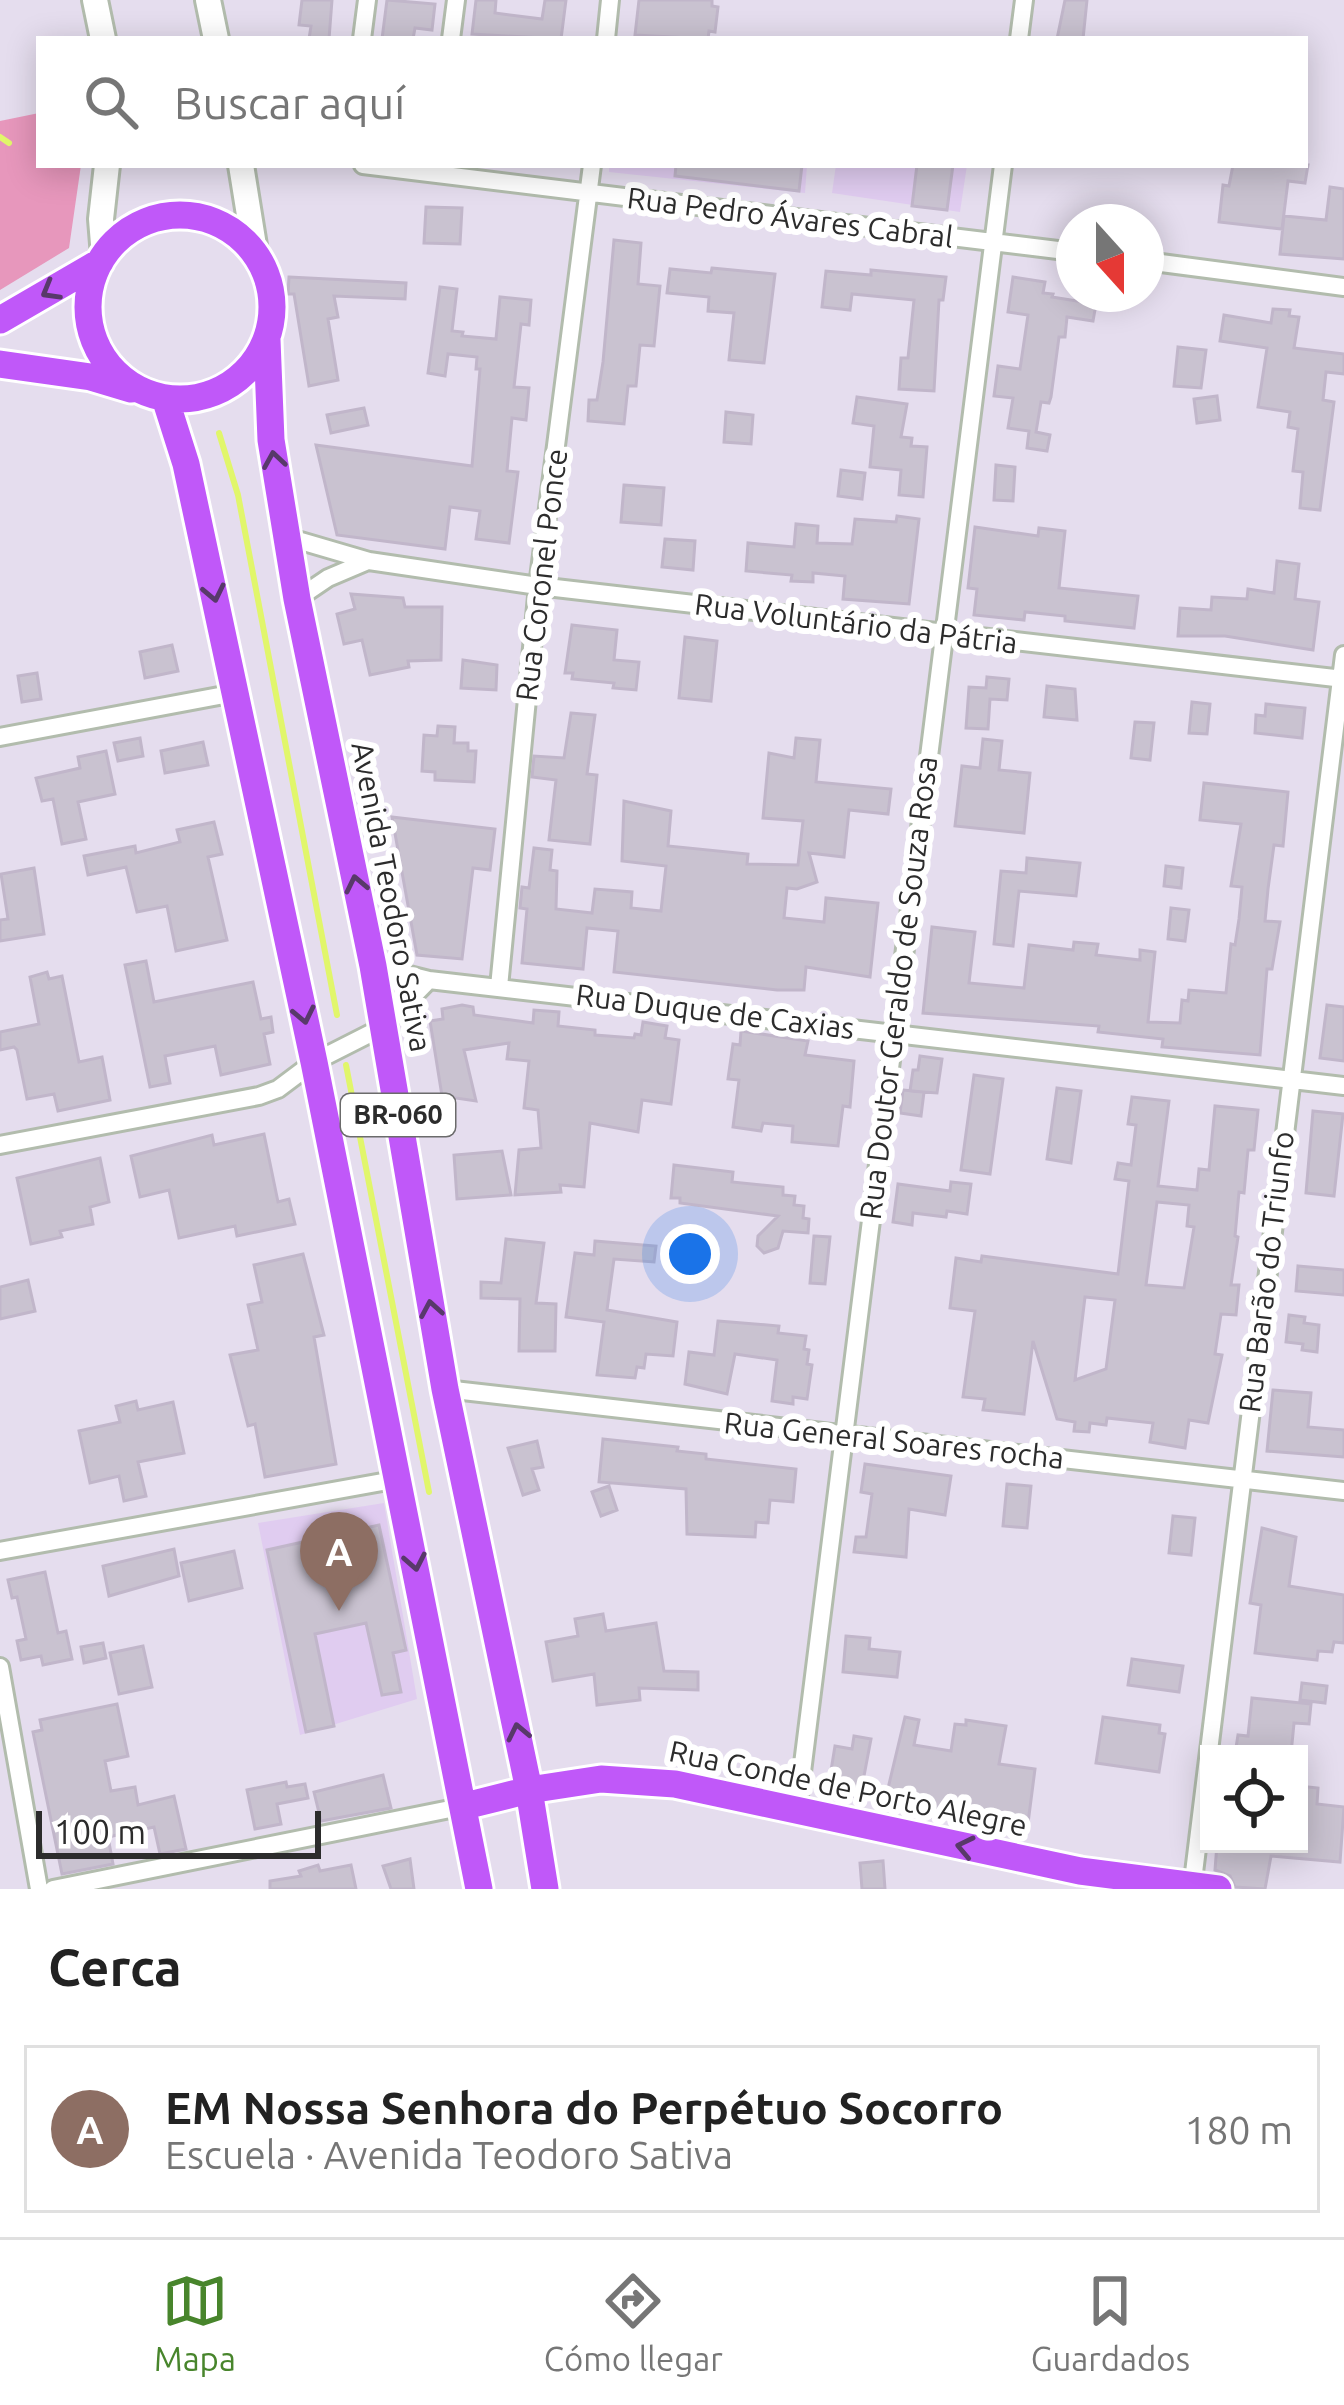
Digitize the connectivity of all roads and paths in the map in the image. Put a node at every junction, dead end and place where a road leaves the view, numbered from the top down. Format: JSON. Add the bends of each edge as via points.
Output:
{"nodes":[{"id":1,"x":95,"y":0,"type":"edge"},
{"id":2,"x":208,"y":0,"type":"edge"},
{"id":3,"x":367,"y":0,"type":"edge"},
{"id":4,"x":456,"y":0,"type":"edge"},
{"id":5,"x":610,"y":0,"type":"edge"},
{"id":6,"x":1024,"y":0,"type":"edge"},
{"id":7,"x":102,"y":36,"type":"edge"},
{"id":8,"x":215,"y":36,"type":"edge"},
{"id":9,"x":362,"y":36,"type":"edge"},
{"id":10,"x":451,"y":36,"type":"edge"},
{"id":11,"x":606,"y":36,"type":"edge"},
{"id":12,"x":1019,"y":36,"type":"edge"},
{"id":13,"x":106,"y":168,"type":"edge"},
{"id":14,"x":241,"y":168,"type":"edge"},
{"id":15,"x":435,"y":168,"type":"edge"},
{"id":16,"x":592,"y":168,"type":"edge"},
{"id":17,"x":1004,"y":168,"type":"edge"},
{"id":18,"x":589,"y":194,"type":"junction"},
{"id":19,"x":994,"y":242,"type":"junction"},
{"id":20,"x":1056,"y":250,"type":"edge"},
{"id":21,"x":255,"y":252,"type":"junction"},
{"id":22,"x":102,"y":259,"type":"junction"},
{"id":23,"x":1164,"y":263,"type":"edge"},
{"id":24,"x":1344,"y":286,"type":"edge"},
{"id":25,"x":0,"y":320,"type":"edge"},
{"id":26,"x":267,"y":340,"type":"junction"},
{"id":27,"x":0,"y":364,"type":"edge"},
{"id":28,"x":154,"y":395,"type":"junction"},
{"id":29,"x":287,"y":537,"type":"junction"},
{"id":30,"x":369,"y":561,"type":"junction"},
{"id":31,"x":538,"y":586,"type":"junction"},
{"id":32,"x":297,"y":599,"type":"junction"},
{"id":33,"x":944,"y":634,"type":"junction"},
{"id":34,"x":1344,"y":655,"type":"edge"},
{"id":35,"x":1342,"y":678,"type":"edge"},
{"id":36,"x":235,"y":693,"type":"junction"},
{"id":37,"x":0,"y":737,"type":"edge"},
{"id":38,"x":373,"y":966,"type":"junction"},
{"id":39,"x":429,"y":980,"type":"junction"},
{"id":40,"x":499,"y":987,"type":"junction"},
{"id":41,"x":383,"y":1027,"type":"junction"},
{"id":42,"x":893,"y":1032,"type":"junction"},
{"id":43,"x":314,"y":1062,"type":"junction"},
{"id":44,"x":1292,"y":1080,"type":"junction"},
{"id":45,"x":1344,"y":1086,"type":"edge"},
{"id":46,"x":0,"y":1145,"type":"edge"},
{"id":47,"x":445,"y":1389,"type":"junction"},
{"id":48,"x":843,"y":1437,"type":"junction"},
{"id":49,"x":1240,"y":1478,"type":"junction"},
{"id":50,"x":399,"y":1479,"type":"junction"},
{"id":51,"x":1344,"y":1491,"type":"edge"},
{"id":52,"x":0,"y":1551,"type":"edge"},
{"id":53,"x":0,"y":1666,"type":"edge"},
{"id":54,"x":530,"y":1790,"type":"junction"},
{"id":55,"x":465,"y":1806,"type":"junction"},
{"id":56,"x":797,"y":1812,"type":"junction"},
{"id":57,"x":1201,"y":1888,"type":"edge"},
{"id":58,"x":39,"y":1889,"type":"edge"},
{"id":59,"x":53,"y":1889,"type":"edge"},
{"id":60,"x":479,"y":1889,"type":"edge"},
{"id":61,"x":545,"y":1889,"type":"edge"}],
"edges":[{"from":1,"to":7,"type":"street"},
{"from":2,"to":8,"type":"street"},
{"from":3,"to":9,"type":"street"},
{"from":4,"to":10,"type":"street"},
{"from":5,"to":11,"type":"street"},
{"from":6,"to":12,"type":"street"},
{"from":13,"to":22,"type":"street"},
{"from":14,"to":21,"type":"street"},
{"from":15,"to":18,"type":"street","name":"Rua Pedro Ávares Cabral"},
{"from":16,"to":18,"type":"street","name":"Rua Coronel Ponce"},
{"from":17,"to":19,"type":"street","name":"Rua Doutor Geraldo de Souza Rosa"},
{"from":18,"to":19,"type":"street","name":"Rua Pedro Ávares Cabral"},
{"from":18,"to":31,"type":"street","name":"Rua Coronel Ponce"},
{"from":19,"to":20,"type":"street","name":"Rua Pedro Ávares Cabral"},
{"from":19,"to":33,"type":"street","name":"Rua Doutor Geraldo de Souza Rosa"},
{"from":21,"to":22,"type":"main road","via":[[215,222],[178,216],[142,224]]},
{"from":21,"to":26,"type":"main road","number":"BR-060","via":[[272,294]]},
{"from":22,"to":25,"type":"main road","one_way":true},
{"from":22,"to":28,"type":"main road","via":[[90,286],[93,337],[122,379]]},
{"from":23,"to":24,"type":"street"},
{"from":26,"to":28,"type":"main road","via":[[238,380],[216,392]]},
{"from":29,"to":26,"type":"main road","name":"Avenida Teodoro Sativa","number":"BR-060","one_way":true,"via":[[271,440]]},
{"from":27,"to":28,"type":"main road"},
{"from":28,"to":36,"type":"main road","number":"BR-060","one_way":true,"via":[[186,464]]},
{"from":29,"to":30,"type":"street","name":"Rua Voluntário da Pátria"},
{"from":29,"to":32,"type":"main road","name":"Avenida Teodoro Sativa","number":"BR-060"},
{"from":30,"to":31,"type":"street","name":"Rua Voluntário da Pátria"},
{"from":30,"to":32,"type":"street"},
{"from":31,"to":33,"type":"street","name":"Rua Voluntário da Pátria"},
{"from":31,"to":40,"type":"street","name":"Rua Coronel Ponce"},
{"from":38,"to":32,"type":"main road","name":"Avenida Teodoro Sativa","number":"BR-060","one_way":true},
{"from":33,"to":35,"type":"street","name":"Rua Voluntário da Pátria"},
{"from":33,"to":42,"type":"street","name":"Rua Doutor Geraldo de Souza Rosa"},
{"from":34,"to":35,"type":"street","name":"Rua Barão do Triunfo"},
{"from":35,"to":44,"type":"street","name":"Rua Barão do Triunfo"},
{"from":36,"to":37,"type":"street"},
{"from":36,"to":43,"type":"main road","number":"BR-060","one_way":true},
{"from":38,"to":39,"type":"street","name":"Rua Duque de Caxias"},
{"from":38,"to":41,"type":"main road","name":"Avenida Teodoro Sativa","number":"BR-060"},
{"from":39,"to":40,"type":"street","name":"Rua Duque de Caxias"},
{"from":39,"to":41,"type":"street"},
{"from":40,"to":42,"type":"street","name":"Rua Duque de Caxias"},
{"from":41,"to":43,"type":"street"},
{"from":47,"to":41,"type":"main road","name":"Avenida Teodoro Sativa","number":"BR-060","one_way":true},
{"from":42,"to":44,"type":"street","name":"Rua Duque de Caxias"},
{"from":42,"to":48,"type":"street","name":"Rua Doutor Geraldo de Souza Rosa"},
{"from":43,"to":46,"type":"street","via":[[259,1096]]},
{"from":43,"to":50,"type":"main road","number":"BR-060"},
{"from":44,"to":45,"type":"street","name":"Rua Duque de Caxias"},
{"from":44,"to":49,"type":"street","name":"Rua Barão do Triunfo"},
{"from":47,"to":48,"type":"street","name":"Rua General Soares rocha"},
{"from":54,"to":47,"type":"main road","name":"Avenida Teodoro Sativa","number":"BR-060","one_way":true},
{"from":48,"to":49,"type":"street","name":"Rua General Soares rocha"},
{"from":48,"to":56,"type":"street","name":"Rua Doutor Geraldo de Souza Rosa"},
{"from":49,"to":51,"type":"street","name":"Rua General Soares rocha"},
{"from":49,"to":57,"type":"street","name":"Rua Barão do Triunfo"},
{"from":50,"to":52,"type":"street"},
{"from":50,"to":55,"type":"main road","number":"BR-060","one_way":true},
{"from":53,"to":58,"type":"street"},
{"from":54,"to":55,"type":"main road","name":"Rua Conde de Porto Alegre"},
{"from":54,"to":56,"type":"main road","name":"Rua Conde de Porto Alegre","via":[[635,1780]]},
{"from":54,"to":61,"type":"main road","name":"Avenida Teodoro Sativa","number":"BR-060"},
{"from":55,"to":59,"type":"street"},
{"from":55,"to":60,"type":"main road","number":"BR-060"},
{"from":57,"to":56,"type":"main road","name":"Rua Conde de Porto Alegre","one_way":true}]}
